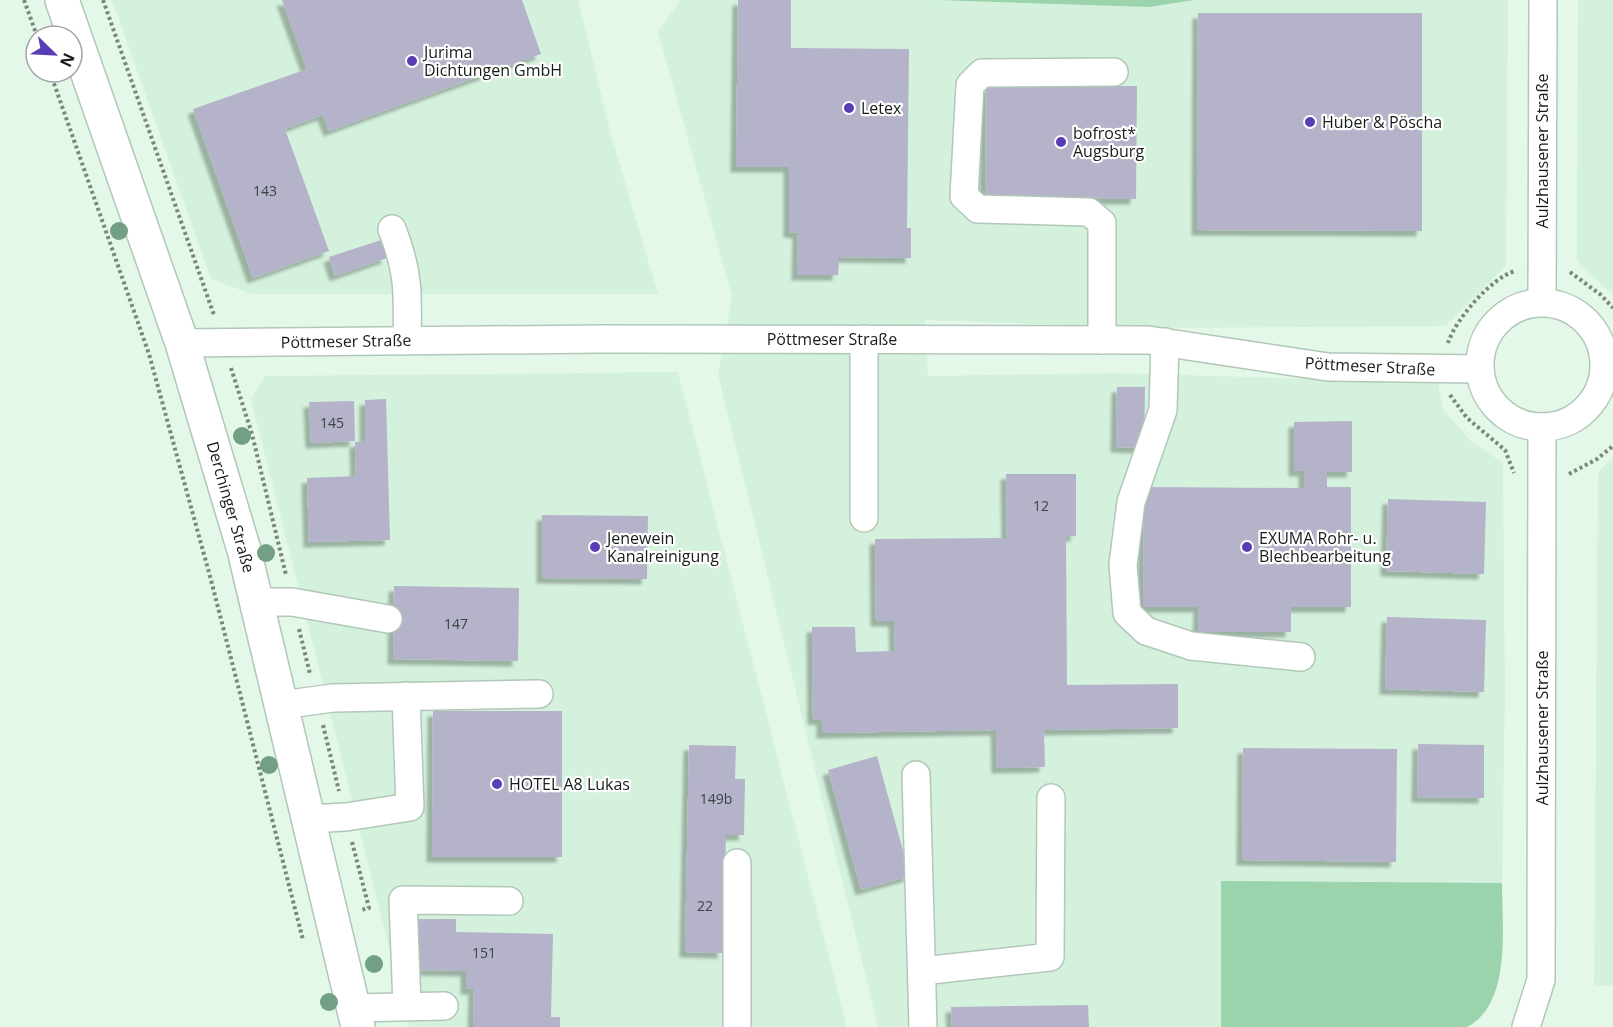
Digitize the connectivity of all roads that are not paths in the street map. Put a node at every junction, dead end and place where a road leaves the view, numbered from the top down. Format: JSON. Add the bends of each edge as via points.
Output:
{"nodes":[{"id":1,"x":62,"y":0,"type":"edge"},
{"id":2,"x":1543,"y":0,"type":"edge"},
{"id":3,"x":1114,"y":72,"type":"dead end"},
{"id":4,"x":392,"y":229,"type":"dead end"},
{"id":5,"x":1542,"y":302,"type":"junction"},
{"id":6,"x":864,"y":339,"type":"junction"},
{"id":7,"x":1102,"y":340,"type":"junction"},
{"id":8,"x":407,"y":341,"type":"junction"},
{"id":9,"x":1165,"y":342,"type":"junction"},
{"id":10,"x":182,"y":343,"type":"junction"},
{"id":11,"x":1609,"y":365,"type":"edge"},
{"id":12,"x":1480,"y":369,"type":"junction"},
{"id":13,"x":1542,"y":427,"type":"junction"},
{"id":14,"x":864,"y":518,"type":"dead end"},
{"id":15,"x":256,"y":602,"type":"junction"},
{"id":16,"x":388,"y":619,"type":"dead end"},
{"id":17,"x":1301,"y":657,"type":"dead end"},
{"id":18,"x":539,"y":694,"type":"dead end"},
{"id":19,"x":406,"y":696,"type":"junction"},
{"id":20,"x":281,"y":705,"type":"junction"},
{"id":21,"x":916,"y":775,"type":"dead end"},
{"id":22,"x":1051,"y":798,"type":"dead end"},
{"id":23,"x":308,"y":819,"type":"junction"},
{"id":24,"x":737,"y":863,"type":"dead end"},
{"id":25,"x":509,"y":901,"type":"dead end"},
{"id":26,"x":922,"y":972,"type":"junction"},
{"id":27,"x":407,"y":1006,"type":"junction"},
{"id":28,"x":444,"y":1006,"type":"dead end"},
{"id":29,"x":356,"y":1018,"type":"edge"},
{"id":30,"x":737,"y":1027,"type":"edge"},
{"id":31,"x":923,"y":1027,"type":"edge"},
{"id":32,"x":1526,"y":1027,"type":"edge"}],
"edges":[{"from":1,"to":10,"type":"main road","name":"Derchinger Straße"},
{"from":2,"to":5,"type":"street","name":"Aulzhausener Straße"},
{"from":3,"to":7,"type":"street","via":[[982,73],[970,85],[967,106],[964,196],[978,209],[1089,212],[1102,223]]},
{"from":4,"to":8,"type":"street","via":[[404,261]]},
{"from":5,"to":11,"type":"street","via":[[1562,305],[1579,314],[1593,328]]},
{"from":5,"to":12,"type":"street","via":[[1517,308],[1496,322],[1481,352]]},
{"from":6,"to":7,"type":"street","name":"Pöttmeser Straße"},
{"from":6,"to":8,"type":"street","name":"Pöttmeser Straße"},
{"from":6,"to":14,"type":"street"},
{"from":7,"to":9,"type":"street","name":"Pöttmeser Straße"},
{"from":8,"to":10,"type":"street","name":"Pöttmeser Straße"},
{"from":9,"to":12,"type":"street","name":"Pöttmeser Straße","via":[[1328,367]]},
{"from":9,"to":17,"type":"street","via":[[1163,410],[1131,502],[1123,564],[1127,613],[1146,631],[1191,646]]},
{"from":10,"to":15,"type":"main road","name":"Derchinger Straße"},
{"from":11,"to":13,"type":"street","via":[[1593,402],[1561,424]]},
{"from":12,"to":13,"type":"street","via":[[1488,395],[1507,416]]},
{"from":13,"to":32,"type":"street","name":"Aulzhausener Straße","via":[[1541,980]]},
{"from":15,"to":16,"type":"street","via":[[292,602]]},
{"from":15,"to":20,"type":"main road","name":"Derchinger Straße"},
{"from":18,"to":19,"type":"street"},
{"from":19,"to":20,"type":"street","via":[[333,698]]},
{"from":19,"to":23,"type":"street","via":[[410,807]]},
{"from":20,"to":23,"type":"main road","name":"Derchinger Straße"},
{"from":21,"to":26,"type":"street"},
{"from":22,"to":26,"type":"street","via":[[1050,957]]},
{"from":23,"to":29,"type":"main road","name":"Derchinger Straße"},
{"from":24,"to":30,"type":"street"},
{"from":25,"to":27,"type":"street","via":[[403,900]]},
{"from":26,"to":31,"type":"street"},
{"from":27,"to":28,"type":"street"},
{"from":27,"to":29,"type":"street"}]}
